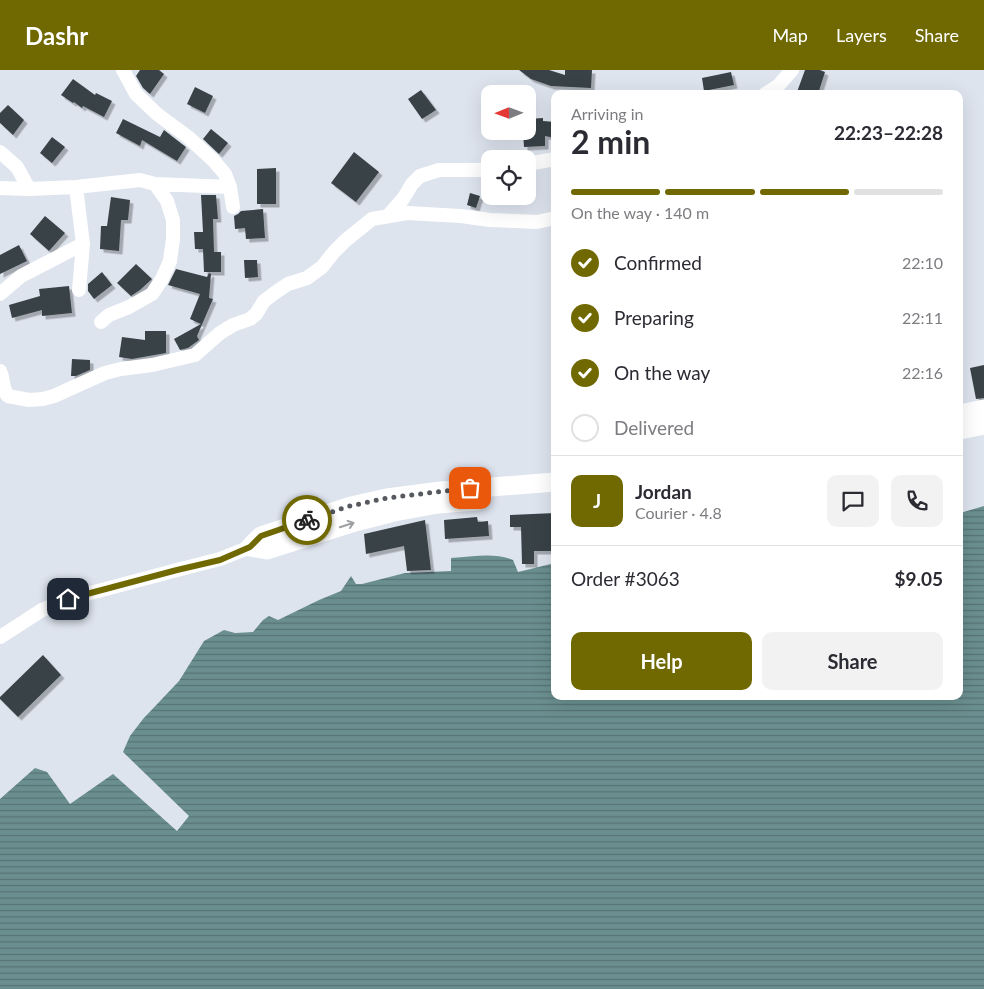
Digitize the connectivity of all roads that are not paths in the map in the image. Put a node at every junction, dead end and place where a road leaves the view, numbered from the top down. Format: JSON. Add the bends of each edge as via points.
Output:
{"nodes":[{"id":1,"x":123,"y":70,"type":"edge"},
{"id":2,"x":792,"y":70,"type":"edge"},
{"id":3,"x":772,"y":90,"type":"edge"},
{"id":4,"x":0,"y":152,"type":"edge"},
{"id":5,"x":551,"y":160,"type":"edge"},
{"id":6,"x":536,"y":163,"type":"edge"},
{"id":7,"x":481,"y":170,"type":"edge"},
{"id":8,"x":155,"y":184,"type":"junction"},
{"id":9,"x":76,"y":187,"type":"junction"},
{"id":10,"x":230,"y":187,"type":"junction"},
{"id":11,"x":0,"y":188,"type":"edge"},
{"id":12,"x":29,"y":189,"type":"junction"},
{"id":13,"x":233,"y":207,"type":"dead end"},
{"id":14,"x":388,"y":216,"type":"junction"},
{"id":15,"x":551,"y":219,"type":"edge"},
{"id":16,"x":82,"y":244,"type":"junction"},
{"id":17,"x":79,"y":290,"type":"dead end"},
{"id":18,"x":0,"y":294,"type":"edge"},
{"id":19,"x":101,"y":322,"type":"dead end"},
{"id":20,"x":0,"y":371,"type":"edge"},
{"id":21,"x":984,"y":409,"type":"edge"},
{"id":22,"x":963,"y":413,"type":"edge"},
{"id":23,"x":984,"y":425,"type":"edge"},
{"id":24,"x":963,"y":429,"type":"edge"},
{"id":25,"x":551,"y":482,"type":"edge"},
{"id":26,"x":551,"y":494,"type":"edge"},
{"id":27,"x":250,"y":547,"type":"junction"},
{"id":28,"x":0,"y":637,"type":"edge"}],
"edges":[{"from":1,"to":10,"type":"street","via":[[136,94],[213,160],[225,174]]},
{"from":2,"to":3,"type":"street"},
{"from":4,"to":12,"type":"street","via":[[17,168]]},
{"from":5,"to":6,"type":"street"},
{"from":7,"to":14,"type":"street","via":[[439,170],[420,176]]},
{"from":8,"to":9,"type":"street","via":[[140,180]]},
{"from":8,"to":10,"type":"street"},
{"from":8,"to":19,"type":"street","via":[[167,201],[173,220],[170,261],[152,294]]},
{"from":9,"to":12,"type":"street"},
{"from":9,"to":16,"type":"street"},
{"from":10,"to":13,"type":"street"},
{"from":11,"to":12,"type":"street"},
{"from":14,"to":15,"type":"street","via":[[407,213],[516,222]]},
{"from":14,"to":20,"type":"street","via":[[372,219],[340,246],[322,267],[307,278],[288,284],[264,301],[250,319],[220,333],[195,355],[105,373],[43,400],[8,396]]},
{"from":16,"to":17,"type":"street"},
{"from":16,"to":18,"type":"street","via":[[21,276]]},
{"from":21,"to":22,"type":"main road"},
{"from":23,"to":24,"type":"main road"},
{"from":25,"to":27,"type":"main road","via":[[387,498],[350,506],[261,536]]},
{"from":27,"to":26,"type":"main road","one_way":true,"via":[[267,550],[394,512]]},
{"from":27,"to":28,"type":"street","via":[[220,560],[68,599],[42,610]]}]}
